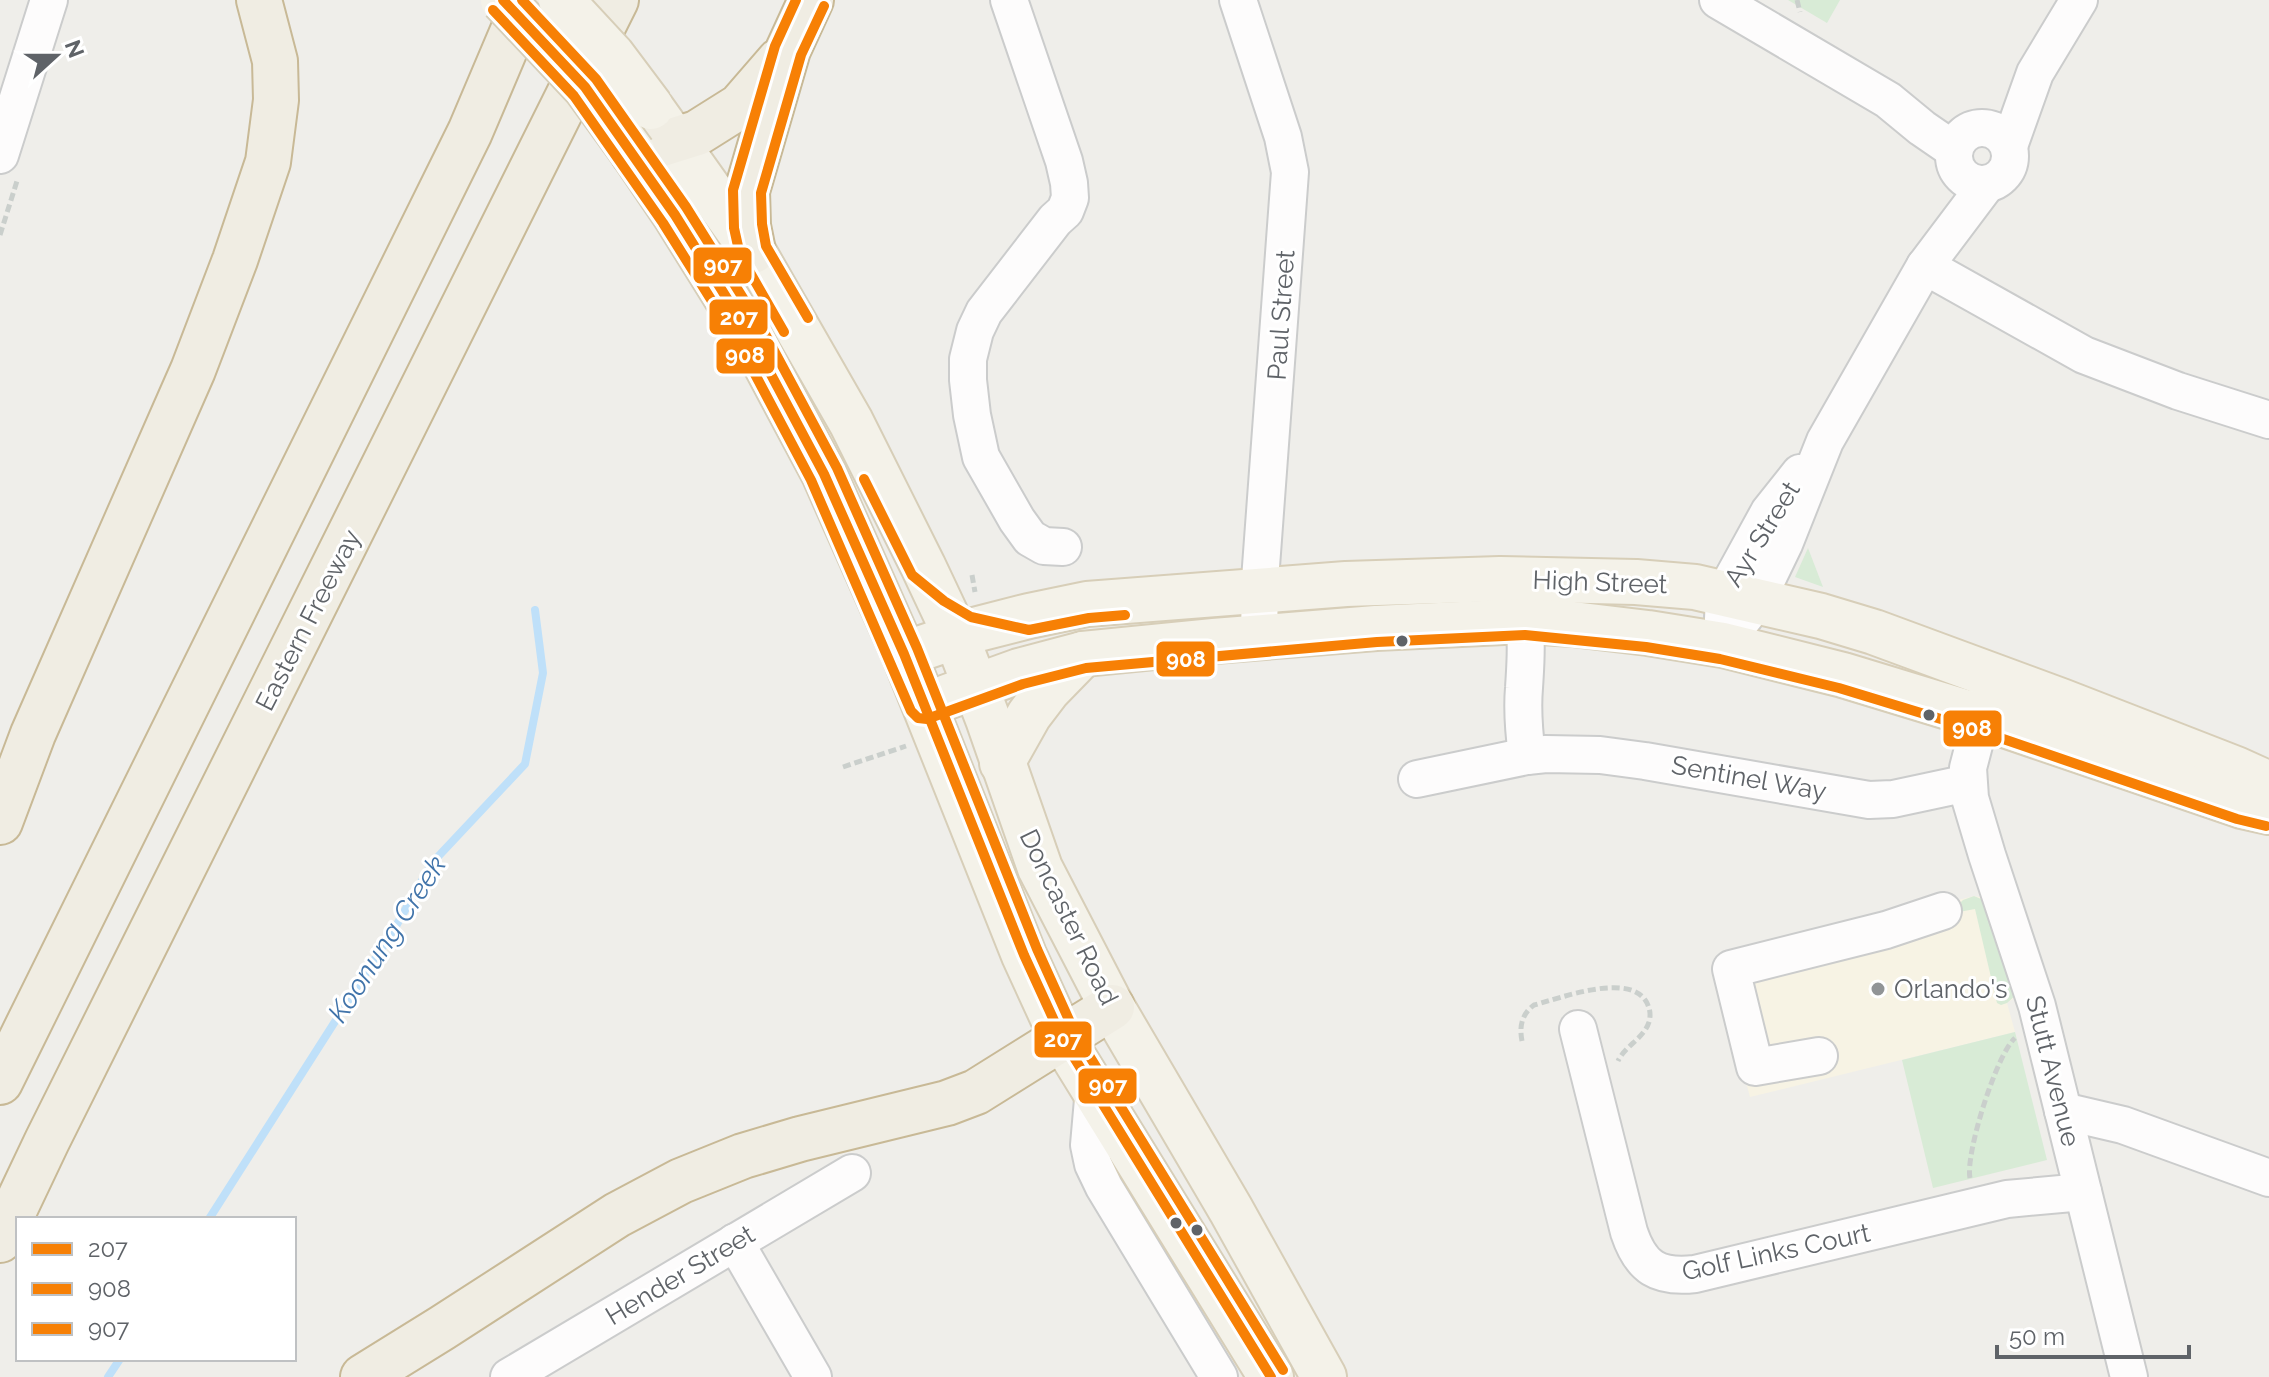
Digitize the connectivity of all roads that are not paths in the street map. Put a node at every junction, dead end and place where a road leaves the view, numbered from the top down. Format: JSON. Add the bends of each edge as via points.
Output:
{"nodes":[{"id":1,"x":49,"y":0,"type":"edge"},
{"id":2,"x":503,"y":0,"type":"edge"},
{"id":3,"x":526,"y":0,"type":"edge"},
{"id":4,"x":561,"y":0,"type":"edge"},
{"id":5,"x":616,"y":0,"type":"edge"},
{"id":6,"x":811,"y":0,"type":"edge"},
{"id":7,"x":1009,"y":0,"type":"edge"},
{"id":8,"x":1238,"y":0,"type":"edge"},
{"id":9,"x":1718,"y":0,"type":"edge"},
{"id":10,"x":2079,"y":0,"type":"edge"},
{"id":11,"x":260,"y":3,"type":"edge"},
{"id":12,"x":788,"y":50,"type":"junction"},
{"id":13,"x":663,"y":124,"type":"junction"},
{"id":14,"x":633,"y":153,"type":"junction"},
{"id":15,"x":1977,"y":153,"type":"junction"},
{"id":16,"x":0,"y":155,"type":"edge"},
{"id":17,"x":753,"y":251,"type":"junction"},
{"id":18,"x":1925,"y":266,"type":"junction"},
{"id":19,"x":2269,"y":420,"type":"edge"},
{"id":20,"x":1063,"y":547,"type":"dead end"},
{"id":21,"x":923,"y":566,"type":"junction"},
{"id":22,"x":1500,"y":579,"type":"junction"},
{"id":23,"x":1259,"y":591,"type":"junction"},
{"id":24,"x":1740,"y":598,"type":"junction"},
{"id":25,"x":1029,"y":616,"type":"junction"},
{"id":26,"x":1525,"y":621,"type":"junction"},
{"id":27,"x":956,"y":636,"type":"junction"},
{"id":28,"x":1259,"y":638,"type":"junction"},
{"id":29,"x":1723,"y":645,"type":"junction"},
{"id":30,"x":904,"y":654,"type":"junction"},
{"id":31,"x":1083,"y":654,"type":"junction"},
{"id":32,"x":1993,"y":675,"type":"junction"},
{"id":33,"x":976,"y":687,"type":"junction"},
{"id":34,"x":924,"y":705,"type":"junction"},
{"id":35,"x":1981,"y":717,"type":"junction"},
{"id":36,"x":1527,"y":756,"type":"junction"},
{"id":37,"x":1002,"y":763,"type":"junction"},
{"id":38,"x":1417,"y":779,"type":"dead end"},
{"id":39,"x":1968,"y":783,"type":"junction"},
{"id":40,"x":2269,"y":784,"type":"edge"},
{"id":41,"x":2269,"y":812,"type":"edge"},
{"id":42,"x":0,"y":822,"type":"edge"},
{"id":43,"x":1943,"y":911,"type":"dead end"},
{"id":44,"x":1112,"y":1007,"type":"junction"},
{"id":45,"x":1578,"y":1029,"type":"dead end"},
{"id":46,"x":1062,"y":1038,"type":"junction"},
{"id":47,"x":1819,"y":1056,"type":"dead end"},
{"id":48,"x":0,"y":1082,"type":"edge"},
{"id":49,"x":1094,"y":1088,"type":"junction"},
{"id":50,"x":1169,"y":1104,"type":"junction"},
{"id":51,"x":2063,"y":1111,"type":"junction"},
{"id":52,"x":852,"y":1173,"type":"dead end"},
{"id":53,"x":2269,"y":1178,"type":"edge"},
{"id":54,"x":2080,"y":1180,"type":"junction"},
{"id":55,"x":0,"y":1240,"type":"edge"},
{"id":56,"x":735,"y":1242,"type":"junction"},
{"id":57,"x":1214,"y":1283,"type":"junction"},
{"id":58,"x":363,"y":1377,"type":"edge"},
{"id":59,"x":509,"y":1377,"type":"edge"},
{"id":60,"x":813,"y":1377,"type":"edge"},
{"id":61,"x":1219,"y":1377,"type":"edge"},
{"id":62,"x":1271,"y":1377,"type":"edge"},
{"id":63,"x":1324,"y":1377,"type":"edge"},
{"id":64,"x":2129,"y":1377,"type":"edge"}],
"edges":[{"from":1,"to":16,"type":"street"},
{"from":2,"to":14,"type":"main road","name":"Doncaster Road","bridge":true,"via":[[585,87]]},
{"from":3,"to":48,"type":"highway","via":[[470,132]]},
{"from":4,"to":13,"type":"main road","name":"Doncaster Road","bridge":true,"via":[[612,55]]},
{"from":5,"to":55,"type":"highway","name":"Eastern Freeway"},
{"from":6,"to":12,"type":"highway"},
{"from":7,"to":20,"type":"street","via":[[1064,161],[1070,198],[984,312],[968,359],[968,380],[981,457],[1030,538],[1044,546]]},
{"from":8,"to":23,"type":"street","name":"Paul Street","via":[[1290,172]]},
{"from":9,"to":15,"type":"street","via":[[1888,100],[1922,128]]},
{"from":10,"to":15,"type":"street","name":"Ayr Street"},
{"from":11,"to":42,"type":"highway","via":[[275,61],[268,162],[193,370],[33,734]]},
{"from":12,"to":13,"type":"highway","via":[[740,106],[697,133]]},
{"from":12,"to":17,"type":"highway","via":[[747,191]]},
{"from":13,"to":14,"type":"highway"},
{"from":13,"to":17,"type":"main road","name":"Doncaster Road"},
{"from":14,"to":30,"type":"main road","name":"Doncaster Road","via":[[751,337],[824,474]]},
{"from":15,"to":18,"type":"street","name":"Ayr Street"},
{"from":17,"to":21,"type":"main road","name":"Doncaster Road","via":[[851,422]]},
{"from":18,"to":19,"type":"street","via":[[2084,355]]},
{"from":18,"to":24,"type":"street","name":"Ayr Street","via":[[1825,441],[1784,544]]},
{"from":21,"to":25,"type":"main road","via":[[977,605]]},
{"from":21,"to":27,"type":"main road","name":"Doncaster Road"},
{"from":22,"to":23,"type":"main road","name":"High Street"},
{"from":22,"to":24,"type":"main road","name":"High Street","via":[[1636,582],[1695,587]]},
{"from":22,"to":26,"type":"street","via":[[1517,597]]},
{"from":23,"to":25,"type":"main road","name":"High Street","via":[[1087,604]]},
{"from":23,"to":28,"type":"street","name":"Paul Street"},
{"from":24,"to":29,"type":"street","name":"Ayr Street"},
{"from":24,"to":32,"type":"main road","name":"High Street","via":[[1874,632]]},
{"from":25,"to":27,"type":"main road","name":"High Street"},
{"from":26,"to":28,"type":"main road","name":"High Street"},
{"from":26,"to":29,"type":"main road","name":"High Street"},
{"from":26,"to":36,"type":"street"},
{"from":27,"to":30,"type":"main road","name":"High Street"},
{"from":27,"to":33,"type":"main road","name":"Doncaster Road"},
{"from":28,"to":31,"type":"main road","name":"High Street"},
{"from":29,"to":35,"type":"main road","name":"High Street"},
{"from":30,"to":34,"type":"main road","name":"Doncaster Road"},
{"from":31,"to":33,"type":"main road","name":"High Street"},
{"from":31,"to":37,"type":"main road","via":[[1039,703]]},
{"from":32,"to":35,"type":"street","name":"Stutt Avenue"},
{"from":32,"to":40,"type":"main road","name":"High Street"},
{"from":33,"to":34,"type":"main road","name":"High Street"},
{"from":33,"to":37,"type":"main road","name":"Doncaster Road"},
{"from":34,"to":46,"type":"main road","name":"Doncaster Road"},
{"from":35,"to":39,"type":"street","name":"Stutt Avenue"},
{"from":35,"to":41,"type":"main road","name":"High Street"},
{"from":36,"to":38,"type":"street","name":"Sentinel Way"},
{"from":36,"to":39,"type":"street","name":"Sentinel Way","via":[[1600,755],[1869,800]]},
{"from":37,"to":44,"type":"main road","name":"Doncaster Road","via":[[1040,868]]},
{"from":39,"to":51,"type":"street","name":"Stutt Avenue"},
{"from":43,"to":47,"type":"street","via":[[1731,969],[1755,1067]]},
{"from":44,"to":46,"type":"highway"},
{"from":44,"to":50,"type":"main road","name":"Doncaster Road"},
{"from":45,"to":54,"type":"street","name":"Golf Links Court","via":[[1629,1232],[1640,1257],[1669,1275],[1695,1274]]},
{"from":46,"to":49,"type":"main road","name":"Doncaster Road"},
{"from":46,"to":58,"type":"highway","via":[[976,1092],[947,1103],[800,1139],[681,1181],[617,1215]]},
{"from":49,"to":57,"type":"main road","name":"Doncaster Road"},
{"from":49,"to":61,"type":"street","via":[[1089,1145],[1093,1164]]},
{"from":50,"to":57,"type":"main road","via":[[1152,1123],[1204,1213]]},
{"from":50,"to":63,"type":"main road","name":"Doncaster Road"},
{"from":51,"to":53,"type":"street","via":[[2123,1125]]},
{"from":51,"to":54,"type":"street","name":"Stutt Avenue"},
{"from":52,"to":56,"type":"street","name":"Hender Street"},
{"from":54,"to":64,"type":"street","name":"Stutt Avenue"},
{"from":56,"to":59,"type":"street","name":"Hender Street"},
{"from":56,"to":60,"type":"street"},
{"from":57,"to":62,"type":"main road","name":"Doncaster Road"}]}
